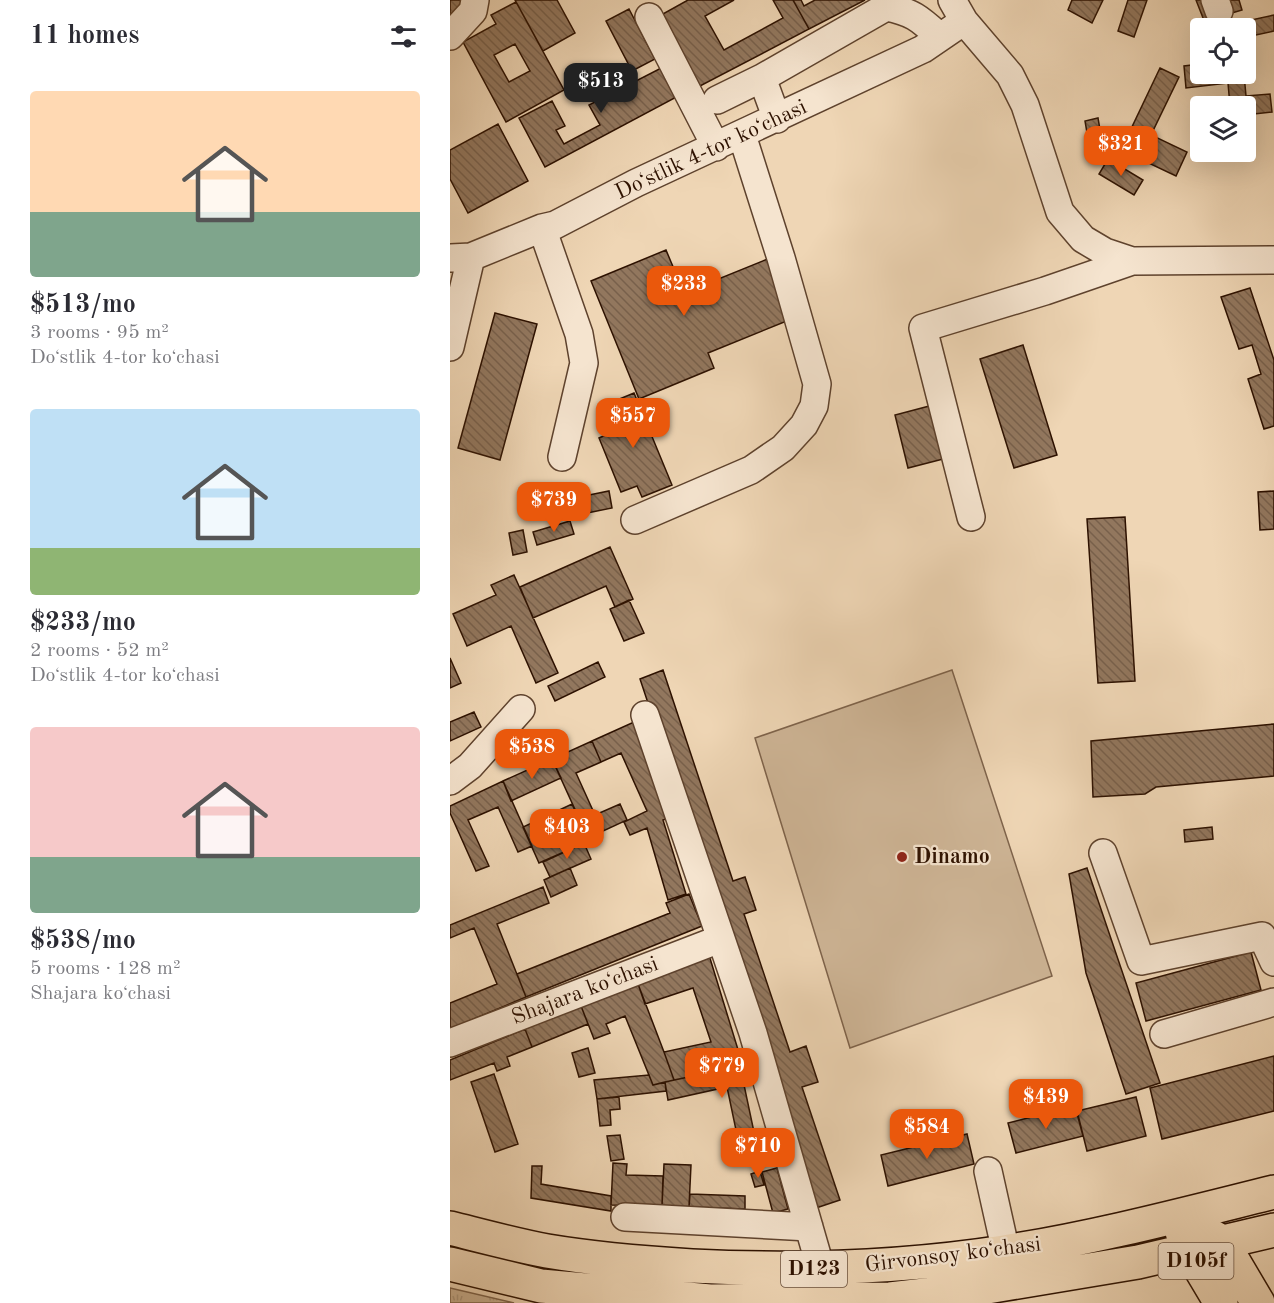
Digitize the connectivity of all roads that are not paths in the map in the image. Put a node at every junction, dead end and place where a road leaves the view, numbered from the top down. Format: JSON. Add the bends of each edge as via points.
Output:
{"nodes":[{"id":1,"x":475,"y":0,"type":"edge"},
{"id":2,"x":958,"y":11,"type":"edge"},
{"id":3,"x":649,"y":17,"type":"dead end"},
{"id":4,"x":450,"y":36,"type":"edge"},
{"id":5,"x":940,"y":37,"type":"junction"},
{"id":6,"x":762,"y":78,"type":"junction"},
{"id":7,"x":717,"y":100,"type":"dead end"},
{"id":8,"x":777,"y":119,"type":"junction"},
{"id":9,"x":742,"y":135,"type":"junction"},
{"id":10,"x":716,"y":147,"type":"junction"},
{"id":11,"x":542,"y":228,"type":"junction"},
{"id":12,"x":461,"y":258,"type":"edge"},
{"id":13,"x":1274,"y":260,"type":"edge"},
{"id":14,"x":1132,"y":261,"type":"junction"},
{"id":15,"x":450,"y":347,"type":"edge"},
{"id":16,"x":562,"y":457,"type":"dead end"},
{"id":17,"x":972,"y":517,"type":"dead end"},
{"id":18,"x":635,"y":520,"type":"dead end"},
{"id":19,"x":521,"y":709,"type":"dead end"},
{"id":20,"x":645,"y":715,"type":"dead end"},
{"id":21,"x":450,"y":782,"type":"edge"},
{"id":22,"x":1103,"y":853,"type":"dead end"},
{"id":23,"x":720,"y":939,"type":"junction"},
{"id":24,"x":1274,"y":963,"type":"edge"},
{"id":25,"x":1274,"y":1002,"type":"edge"},
{"id":26,"x":1164,"y":1034,"type":"dead end"},
{"id":27,"x":450,"y":1043,"type":"edge"},
{"id":28,"x":988,"y":1171,"type":"dead end"},
{"id":29,"x":1274,"y":1192,"type":"edge"},
{"id":30,"x":1176,"y":1216,"type":"junction"},
{"id":31,"x":625,"y":1217,"type":"dead end"},
{"id":32,"x":809,"y":1227,"type":"junction"},
{"id":33,"x":450,"y":1228,"type":"edge"},
{"id":34,"x":1274,"y":1230,"type":"edge"},
{"id":35,"x":1222,"y":1242,"type":"junction"},
{"id":36,"x":545,"y":1251,"type":"junction"},
{"id":37,"x":1190,"y":1251,"type":"junction"},
{"id":38,"x":1006,"y":1252,"type":"junction"},
{"id":39,"x":580,"y":1256,"type":"junction"},
{"id":40,"x":450,"y":1264,"type":"edge"},
{"id":41,"x":821,"y":1269,"type":"junction"},
{"id":42,"x":541,"y":1286,"type":"junction"},
{"id":43,"x":574,"y":1290,"type":"junction"},
{"id":44,"x":1221,"y":1303,"type":"edge"},
{"id":45,"x":1258,"y":1303,"type":"edge"}],
"edges":[{"from":1,"to":4,"type":"street","via":[[473,10]]},
{"from":2,"to":5,"type":"street","name":"Doʻstlik 4-tor koʻchasi"},
{"from":2,"to":14,"type":"street","via":[[1010,75],[1060,212],[1083,239]]},
{"from":3,"to":10,"type":"street"},
{"from":5,"to":6,"type":"street","via":[[919,18],[886,7]]},
{"from":5,"to":8,"type":"street","name":"Doʻstlik 4-tor koʻchasi","via":[[923,49]]},
{"from":6,"to":7,"type":"street"},
{"from":6,"to":8,"type":"street"},
{"from":8,"to":9,"type":"street","name":"Doʻstlik 4-tor koʻchasi"},
{"from":9,"to":10,"type":"street","name":"Doʻstlik 4-tor koʻchasi"},
{"from":9,"to":18,"type":"street","via":[[817,384],[814,406],[804,425],[783,448],[751,470]]},
{"from":10,"to":11,"type":"street","name":"Doʻstlik 4-tor koʻchasi"},
{"from":11,"to":12,"type":"street","name":"Doʻstlik 4-tor koʻchasi"},
{"from":11,"to":16,"type":"street","via":[[579,334],[584,363]]},
{"from":12,"to":15,"type":"street"},
{"from":13,"to":14,"type":"street"},
{"from":14,"to":17,"type":"street","via":[[923,328]]},
{"from":19,"to":21,"type":"street","via":[[470,766]]},
{"from":20,"to":23,"type":"street"},
{"from":22,"to":24,"type":"street","via":[[1141,961],[1262,936]]},
{"from":23,"to":27,"type":"street","name":"Shajara koʻchasi"},
{"from":23,"to":32,"type":"street","via":[[753,1033]]},
{"from":25,"to":26,"type":"street"},
{"from":28,"to":38,"type":"street"},
{"from":29,"to":30,"type":"main road","name":"Girvonsoy koʻchasi","number":"D123"},
{"from":30,"to":35,"type":"main road","number":"D105f"},
{"from":30,"to":37,"type":"main road","number":"D105f"},
{"from":30,"to":38,"type":"main road","name":"Girvonsoy koʻchasi","number":"D123"},
{"from":31,"to":32,"type":"street"},
{"from":32,"to":41,"type":"street"},
{"from":33,"to":36,"type":"main road","name":"Girvonsoy koʻchasi","number":"D123"},
{"from":34,"to":35,"type":"main road","name":"Girvonsoy koʻchasi","number":"D123"},
{"from":35,"to":37,"type":"main road","name":"Girvonsoy koʻchasi","number":"D123"},
{"from":35,"to":45,"type":"main road","number":"D105f"},
{"from":36,"to":39,"type":"main road","name":"Girvonsoy koʻchasi","number":"D123"},
{"from":36,"to":42,"type":"main road"},
{"from":37,"to":43,"type":"main road","name":"Girvonsoy koʻchasi","number":"D123","via":[[1052,1277],[890,1299],[710,1301]]},
{"from":37,"to":44,"type":"main road","number":"D105f"},
{"from":38,"to":41,"type":"main road","name":"Girvonsoy koʻchasi","number":"D123"},
{"from":39,"to":41,"type":"main road","name":"Girvonsoy koʻchasi","number":"D123","via":[[739,1268]]},
{"from":39,"to":43,"type":"main road"},
{"from":40,"to":42,"type":"main road","name":"Girvonsoy koʻchasi","number":"D123"},
{"from":42,"to":43,"type":"main road","name":"Girvonsoy koʻchasi","number":"D123"}]}
